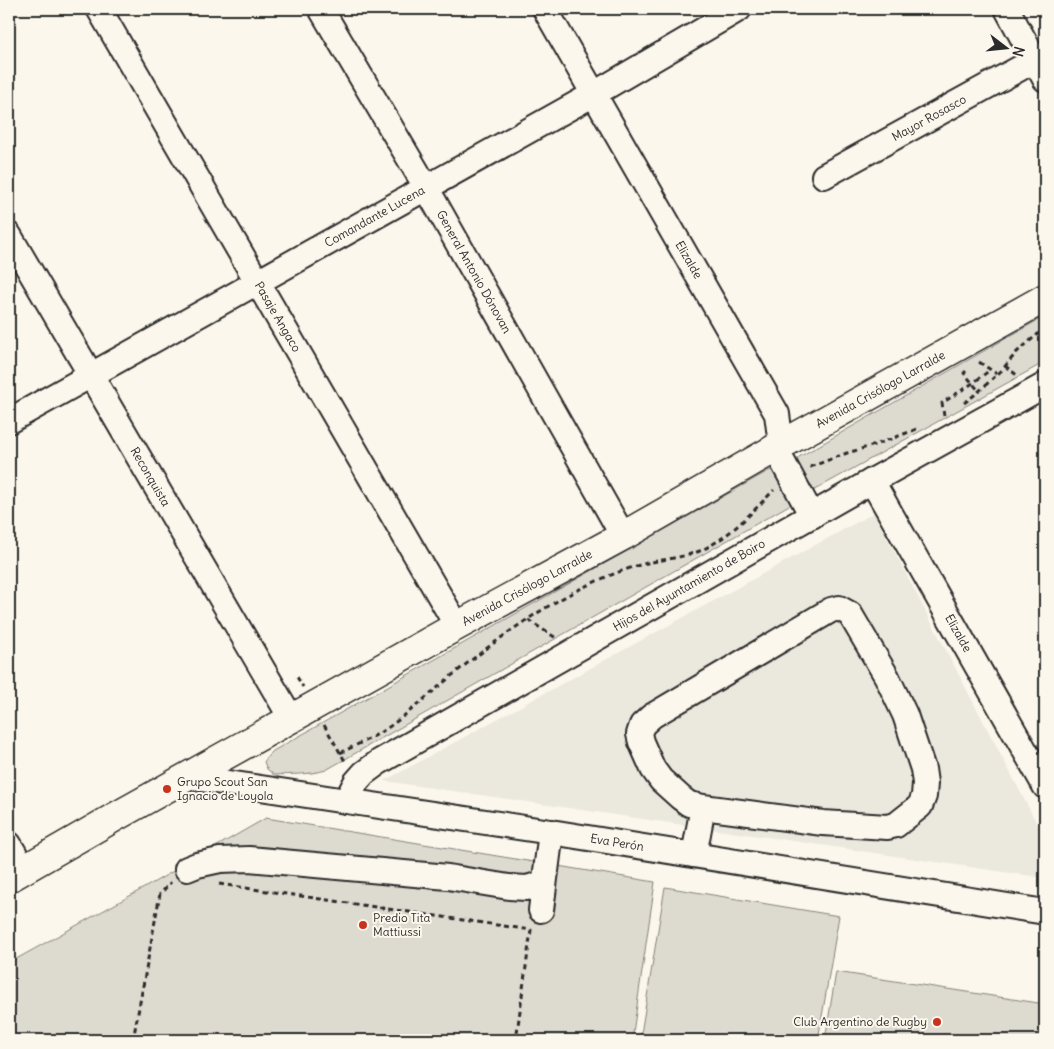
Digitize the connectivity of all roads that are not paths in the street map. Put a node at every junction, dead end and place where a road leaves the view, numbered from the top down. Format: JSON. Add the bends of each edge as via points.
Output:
{"nodes":[{"id":1,"x":99,"y":9,"type":"edge"},
{"id":2,"x":321,"y":9,"type":"edge"},
{"id":3,"x":545,"y":9,"type":"edge"},
{"id":4,"x":739,"y":9,"type":"edge"},
{"id":5,"x":1007,"y":9,"type":"edge"},
{"id":6,"x":1040,"y":70,"type":"edge"},
{"id":7,"x":594,"y":94,"type":"junction"},
{"id":8,"x":824,"y":176,"type":"dead end"},
{"id":9,"x":426,"y":187,"type":"junction"},
{"id":10,"x":9,"y":235,"type":"edge"},
{"id":11,"x":257,"y":282,"type":"junction"},
{"id":12,"x":1045,"y":298,"type":"edge"},
{"id":13,"x":90,"y":375,"type":"junction"},
{"id":14,"x":1045,"y":385,"type":"edge"},
{"id":15,"x":9,"y":421,"type":"edge"},
{"id":16,"x":781,"y":445,"type":"junction"},
{"id":17,"x":872,"y":481,"type":"junction"},
{"id":18,"x":812,"y":516,"type":"junction"},
{"id":19,"x":623,"y":536,"type":"junction"},
{"id":20,"x":457,"y":626,"type":"junction"},
{"id":21,"x":302,"y":712,"type":"junction"},
{"id":22,"x":1042,"y":770,"type":"edge"},
{"id":23,"x":188,"y":776,"type":"junction"},
{"id":24,"x":346,"y":801,"type":"junction"},
{"id":25,"x":703,"y":807,"type":"junction"},
{"id":26,"x":551,"y":832,"type":"junction"},
{"id":27,"x":9,"y":844,"type":"edge"},
{"id":28,"x":694,"y":855,"type":"junction"},
{"id":29,"x":16,"y":874,"type":"edge"},
{"id":30,"x":182,"y":875,"type":"road end"},
{"id":31,"x":544,"y":883,"type":"junction"},
{"id":32,"x":541,"y":910,"type":"dead end"},
{"id":33,"x":1045,"y":912,"type":"edge"}],
"edges":[{"from":1,"to":11,"type":"street","name":"Pasaje Angaco"},
{"from":2,"to":9,"type":"street","name":"General Antonio Dónovan"},
{"from":3,"to":7,"type":"street","name":"Elizalde"},
{"from":4,"to":7,"type":"street","name":"Comandante Lucena"},
{"from":5,"to":6,"type":"street"},
{"from":6,"to":8,"type":"street","name":"Mayor Rosasco"},
{"from":7,"to":9,"type":"street","name":"Comandante Lucena"},
{"from":7,"to":16,"type":"street","name":"Elizalde","via":[[777,414]]},
{"from":9,"to":11,"type":"street","name":"Comandante Lucena"},
{"from":9,"to":19,"type":"street","name":"General Antonio Dónovan"},
{"from":10,"to":13,"type":"street","name":"Reconquista"},
{"from":11,"to":13,"type":"street","name":"Comandante Lucena"},
{"from":11,"to":20,"type":"street","name":"Pasaje Angaco"},
{"from":12,"to":16,"type":"main road","name":"Avenida Crisólogo Larralde"},
{"from":13,"to":15,"type":"street","name":"Comandante Lucena"},
{"from":13,"to":21,"type":"street","name":"Reconquista"},
{"from":14,"to":17,"type":"street","name":"Hijos del Ayuntamiento de Boiro"},
{"from":16,"to":18,"type":"street","name":"Elizalde","via":[[779,455]]},
{"from":16,"to":19,"type":"main road","name":"Avenida Crisólogo Larralde"},
{"from":17,"to":18,"type":"street","name":"Hijos del Ayuntamiento de Boiro"},
{"from":17,"to":22,"type":"street","name":"Elizalde"},
{"from":18,"to":24,"type":"street","name":"Hijos del Ayuntamiento de Boiro","via":[[379,762],[356,782]]},
{"from":19,"to":20,"type":"main road","name":"Avenida Crisólogo Larralde"},
{"from":20,"to":21,"type":"main road","name":"Avenida Crisólogo Larralde"},
{"from":21,"to":23,"type":"main road","name":"Avenida Crisólogo Larralde"},
{"from":23,"to":24,"type":"street","name":"Eva Perón"},
{"from":23,"to":29,"type":"main road","name":"Avenida Crisólogo Larralde"},
{"from":24,"to":26,"type":"street","name":"Eva Perón"},
{"from":25,"to":25,"type":"street","via":[[823,823],[887,827],[896,825],[920,806],[925,784],[923,769],[905,716],[850,614],[839,608],[831,610],[642,725],[639,734],[653,770],[689,804]]},
{"from":25,"to":28,"type":"street"},
{"from":26,"to":28,"type":"street","name":"Eva Perón"},
{"from":26,"to":31,"type":"street"},
{"from":27,"to":29,"type":"street"},
{"from":28,"to":33,"type":"street","name":"Eva Perón"},
{"from":30,"to":31,"type":"street","via":[[220,860],[249,859],[448,877],[509,887],[528,888]]},
{"from":31,"to":32,"type":"street"}]}
